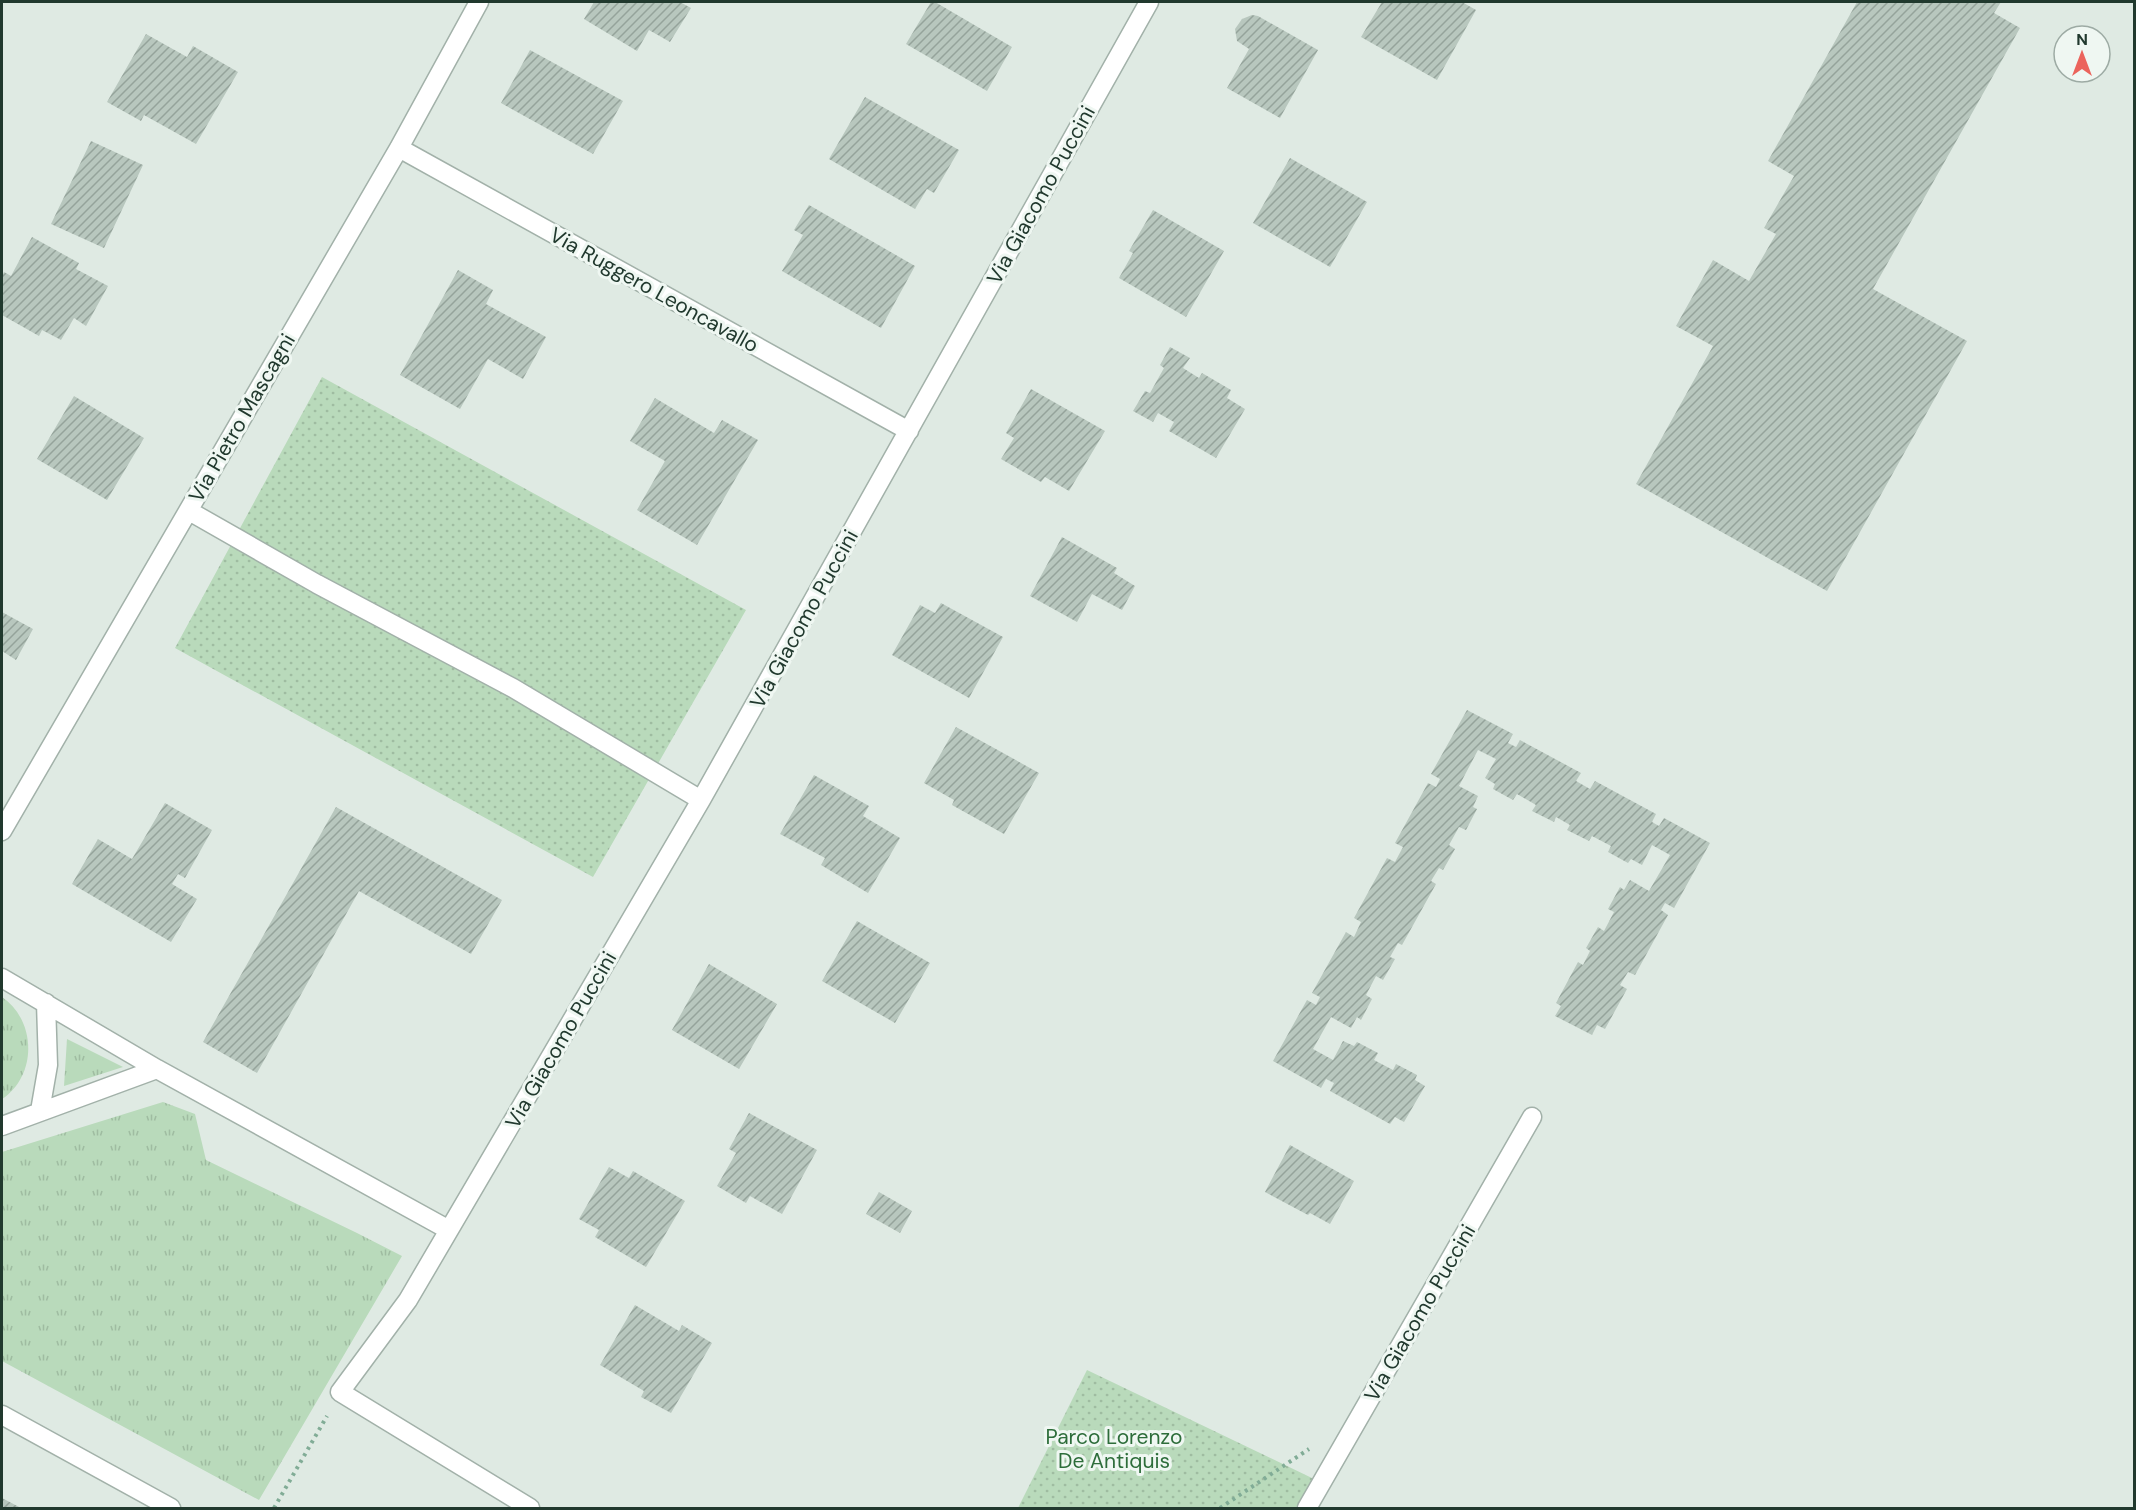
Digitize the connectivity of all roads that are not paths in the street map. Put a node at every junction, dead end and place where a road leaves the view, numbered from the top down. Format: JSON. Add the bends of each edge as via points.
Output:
{"nodes":[{"id":1,"x":479,"y":2,"type":"edge"},
{"id":2,"x":1149,"y":2,"type":"edge"},
{"id":3,"x":399,"y":148,"type":"junction"},
{"id":4,"x":909,"y":431,"type":"junction"},
{"id":5,"x":189,"y":511,"type":"junction"},
{"id":6,"x":701,"y":800,"type":"junction"},
{"id":7,"x":2,"y":831,"type":"edge"},
{"id":8,"x":2,"y":978,"type":"edge"},
{"id":9,"x":46,"y":1003,"type":"junction"},
{"id":10,"x":158,"y":1068,"type":"junction"},
{"id":11,"x":40,"y":1111,"type":"junction"},
{"id":12,"x":1532,"y":1117,"type":"dead end"},
{"id":13,"x":2,"y":1126,"type":"edge"},
{"id":14,"x":448,"y":1230,"type":"junction"},
{"id":15,"x":2,"y":1415,"type":"edge"},
{"id":16,"x":171,"y":1509,"type":"edge"},
{"id":17,"x":530,"y":1509,"type":"edge"},
{"id":18,"x":1307,"y":1509,"type":"edge"}],
"edges":[{"from":1,"to":3,"type":"street","name":"Via Pietro Mascagni"},
{"from":2,"to":4,"type":"street","name":"Via Giacomo Puccini"},
{"from":3,"to":4,"type":"street","name":"Via Ruggero Leoncavallo"},
{"from":3,"to":5,"type":"street","name":"Via Pietro Mascagni"},
{"from":4,"to":6,"type":"street","name":"Via Giacomo Puccini"},
{"from":5,"to":6,"type":"street","via":[[513,688]]},
{"from":5,"to":7,"type":"street","name":"Via Pietro Mascagni"},
{"from":6,"to":14,"type":"street","name":"Via Giacomo Puccini"},
{"from":8,"to":9,"type":"street"},
{"from":9,"to":10,"type":"street"},
{"from":9,"to":11,"type":"street","via":[[48,1065]]},
{"from":10,"to":11,"type":"street"},
{"from":10,"to":14,"type":"street"},
{"from":11,"to":13,"type":"street"},
{"from":12,"to":18,"type":"street","name":"Via Giacomo Puccini"},
{"from":14,"to":17,"type":"street","name":"Via Giacomo Puccini","via":[[408,1300],[340,1392]]},
{"from":15,"to":16,"type":"street"}]}
